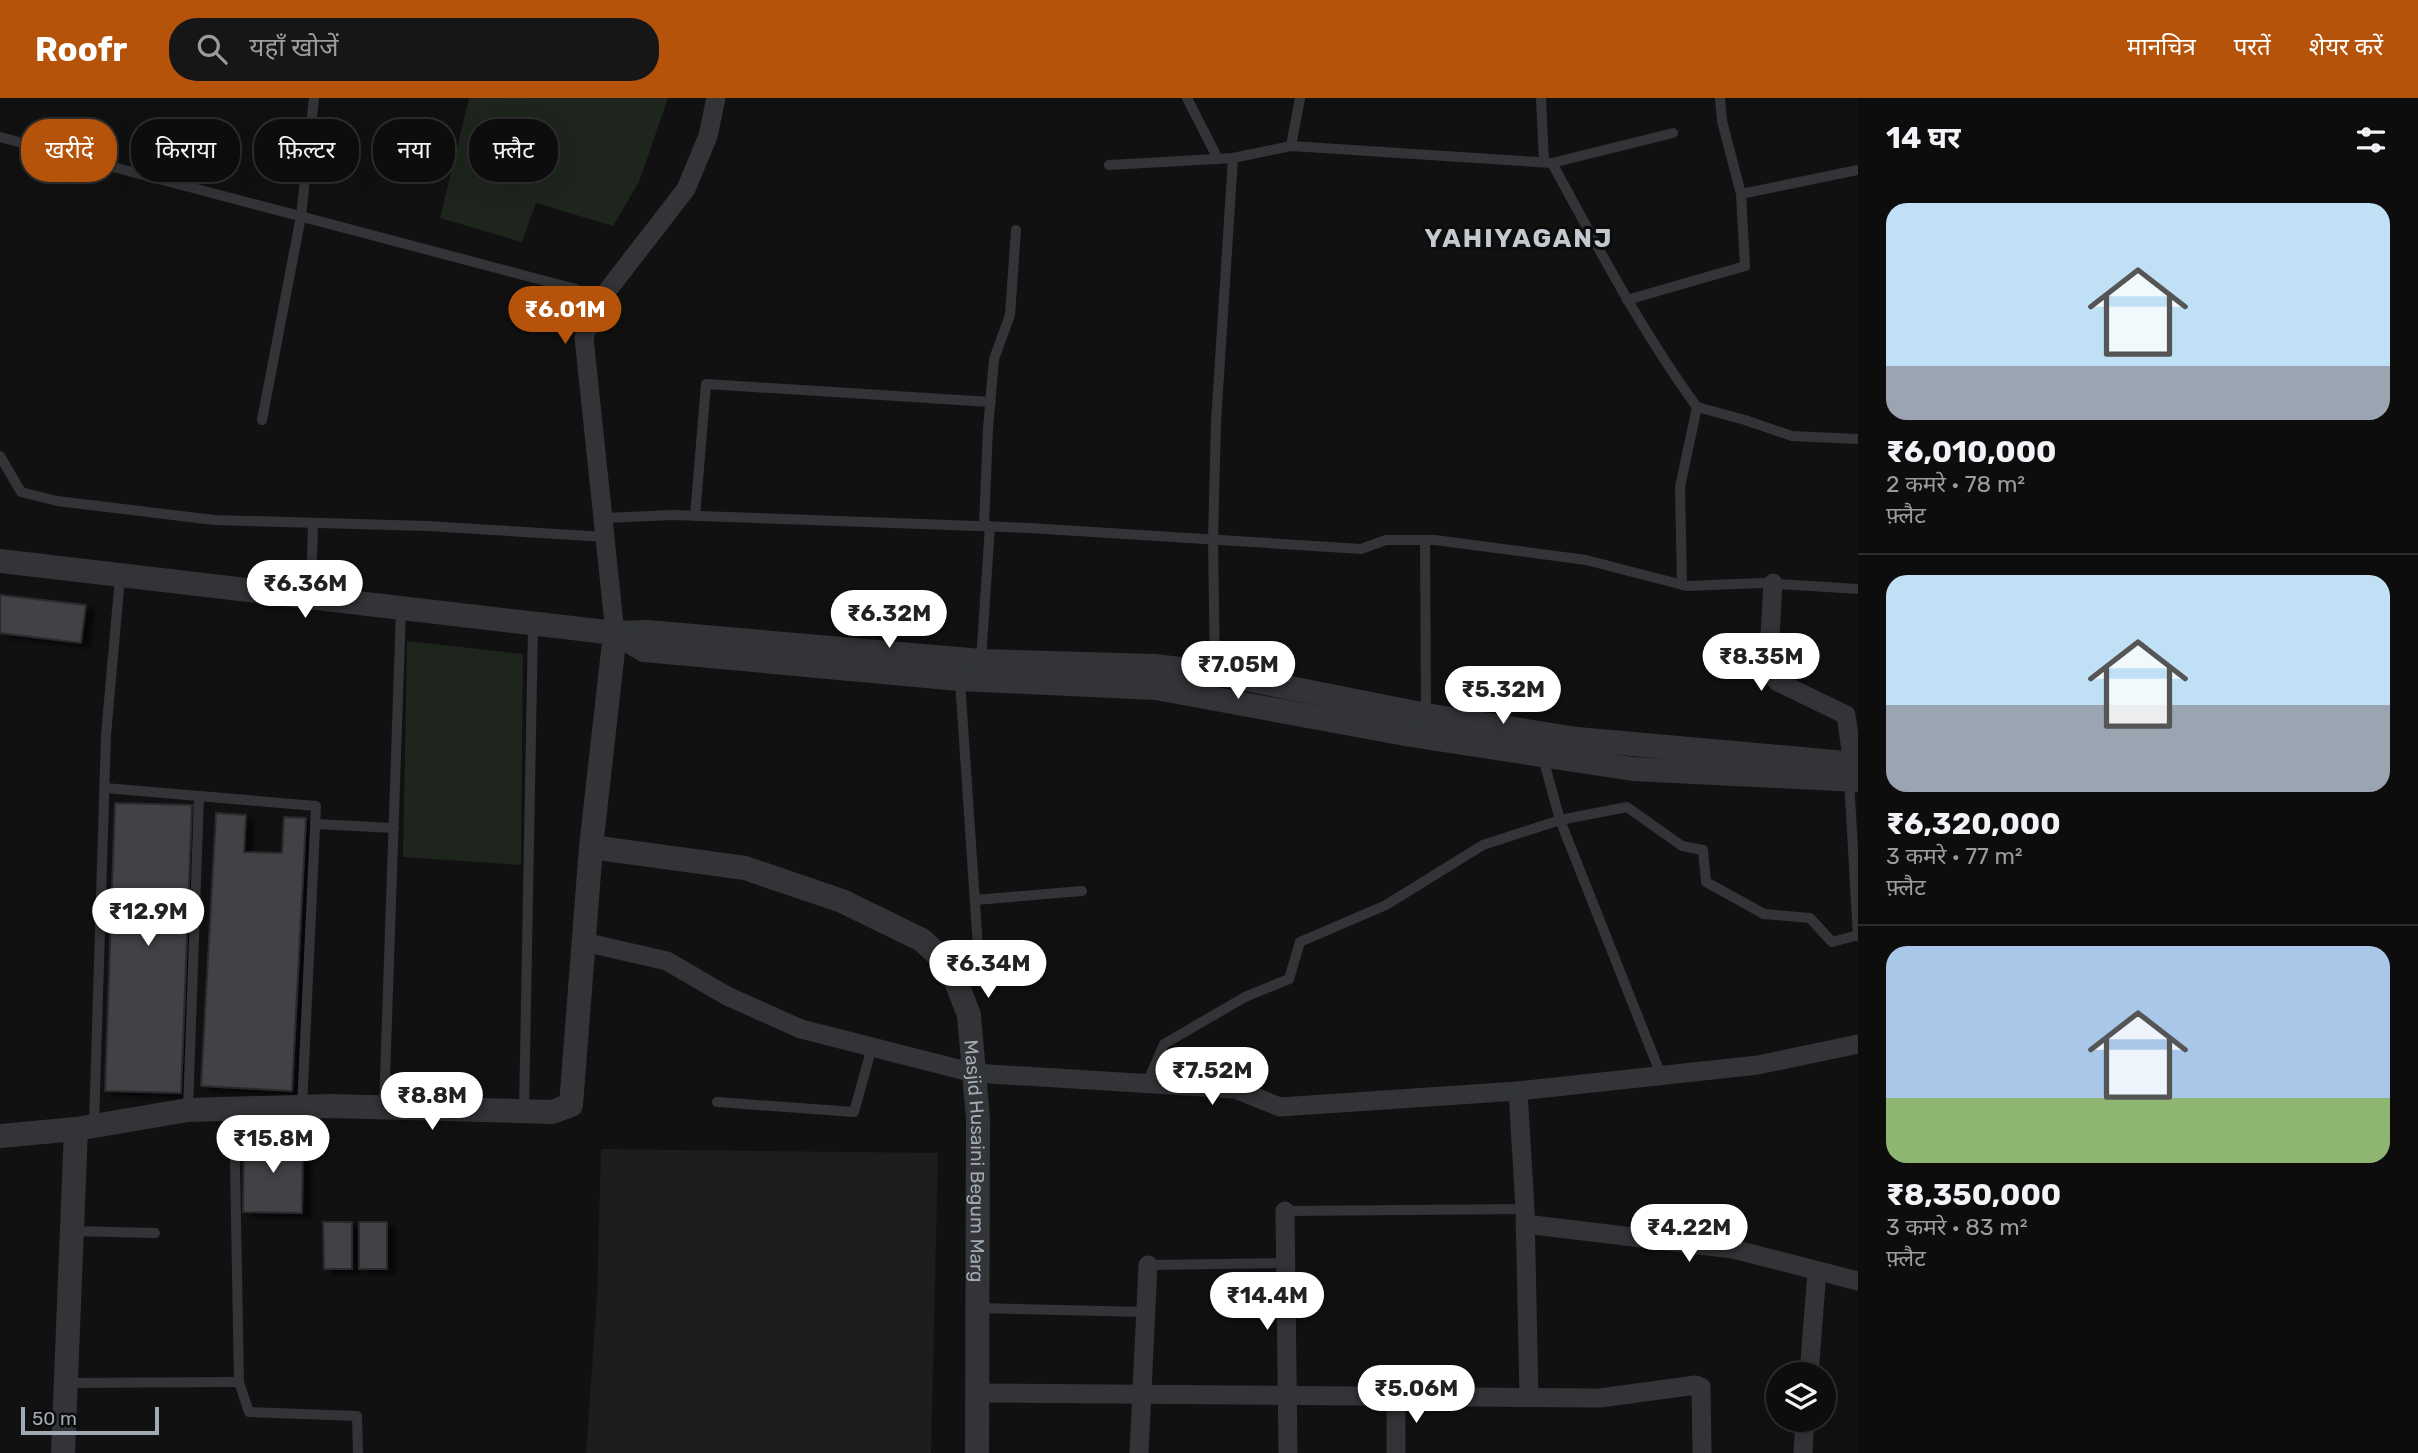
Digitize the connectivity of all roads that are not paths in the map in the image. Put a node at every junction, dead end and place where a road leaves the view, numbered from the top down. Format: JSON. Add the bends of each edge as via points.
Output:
{"nodes":[{"id":1,"x":314,"y":98,"type":"edge"},
{"id":2,"x":716,"y":98,"type":"edge"},
{"id":3,"x":1187,"y":98,"type":"edge"},
{"id":4,"x":1300,"y":98,"type":"edge"},
{"id":5,"x":1541,"y":98,"type":"edge"},
{"id":6,"x":1720,"y":98,"type":"edge"},
{"id":7,"x":1673,"y":133,"type":"dead end"},
{"id":8,"x":0,"y":137,"type":"edge"},
{"id":9,"x":1291,"y":146,"type":"junction"},
{"id":10,"x":1233,"y":158,"type":"junction"},
{"id":11,"x":1218,"y":159,"type":"junction"},
{"id":12,"x":1548,"y":162,"type":"junction"},
{"id":13,"x":1109,"y":165,"type":"dead end"},
{"id":14,"x":1858,"y":170,"type":"edge"},
{"id":15,"x":1741,"y":194,"type":"junction"},
{"id":16,"x":301,"y":216,"type":"junction"},
{"id":17,"x":1016,"y":230,"type":"dead end"},
{"id":18,"x":1627,"y":300,"type":"junction"},
{"id":19,"x":594,"y":307,"type":"junction"},
{"id":20,"x":990,"y":402,"type":"junction"},
{"id":21,"x":1697,"y":407,"type":"junction"},
{"id":22,"x":262,"y":420,"type":"dead end"},
{"id":23,"x":1858,"y":439,"type":"edge"},
{"id":24,"x":0,"y":456,"type":"edge"},
{"id":25,"x":695,"y":516,"type":"junction"},
{"id":26,"x":313,"y":523,"type":"junction"},
{"id":27,"x":987,"y":526,"type":"junction"},
{"id":28,"x":605,"y":528,"type":"junction"},
{"id":29,"x":1213,"y":540,"type":"junction"},
{"id":30,"x":1425,"y":540,"type":"junction"},
{"id":31,"x":0,"y":561,"type":"edge"},
{"id":32,"x":121,"y":575,"type":"junction"},
{"id":33,"x":1773,"y":583,"type":"junction"},
{"id":34,"x":1682,"y":585,"type":"junction"},
{"id":35,"x":1858,"y":589,"type":"edge"},
{"id":36,"x":311,"y":598,"type":"junction"},
{"id":37,"x":401,"y":609,"type":"junction"},
{"id":38,"x":533,"y":625,"type":"junction"},
{"id":39,"x":615,"y":633,"type":"junction"},
{"id":40,"x":981,"y":661,"type":"junction"},
{"id":41,"x":1215,"y":673,"type":"junction"},
{"id":42,"x":960,"y":679,"type":"junction"},
{"id":43,"x":1426,"y":715,"type":"junction"},
{"id":44,"x":1542,"y":755,"type":"junction"},
{"id":45,"x":1855,"y":772,"type":"edge"},
{"id":46,"x":105,"y":788,"type":"junction"},
{"id":47,"x":199,"y":796,"type":"junction"},
{"id":48,"x":1560,"y":820,"type":"junction"},
{"id":49,"x":315,"y":824,"type":"junction"},
{"id":50,"x":394,"y":828,"type":"junction"},
{"id":51,"x":591,"y":847,"type":"junction"},
{"id":52,"x":1082,"y":891,"type":"dead end"},
{"id":53,"x":975,"y":900,"type":"junction"},
{"id":54,"x":1858,"y":936,"type":"edge"},
{"id":55,"x":584,"y":942,"type":"junction"},
{"id":56,"x":958,"y":986,"type":"junction"},
{"id":57,"x":1858,"y":1044,"type":"edge"},
{"id":58,"x":872,"y":1047,"type":"junction"},
{"id":59,"x":974,"y":1073,"type":"junction"},
{"id":60,"x":1661,"y":1076,"type":"junction"},
{"id":61,"x":1146,"y":1083,"type":"junction"},
{"id":62,"x":1518,"y":1090,"type":"junction"},
{"id":63,"x":717,"y":1102,"type":"dead end"},
{"id":64,"x":302,"y":1107,"type":"junction"},
{"id":65,"x":384,"y":1108,"type":"junction"},
{"id":66,"x":234,"y":1109,"type":"junction"},
{"id":67,"x":188,"y":1110,"type":"junction"},
{"id":68,"x":524,"y":1112,"type":"junction"},
{"id":69,"x":85,"y":1127,"type":"junction"},
{"id":70,"x":0,"y":1136,"type":"edge"},
{"id":71,"x":1286,"y":1211,"type":"joint"},
{"id":72,"x":1525,"y":1217,"type":"junction"},
{"id":73,"x":72,"y":1230,"type":"junction"},
{"id":74,"x":155,"y":1233,"type":"dead end"},
{"id":75,"x":1286,"y":1263,"type":"junction"},
{"id":76,"x":1148,"y":1265,"type":"joint"},
{"id":77,"x":1817,"y":1271,"type":"junction"},
{"id":78,"x":1858,"y":1281,"type":"edge"},
{"id":79,"x":978,"y":1308,"type":"junction"},
{"id":80,"x":1147,"y":1312,"type":"junction"},
{"id":81,"x":1810,"y":1362,"type":"edge"},
{"id":82,"x":239,"y":1382,"type":"junction"},
{"id":83,"x":66,"y":1383,"type":"junction"},
{"id":84,"x":977,"y":1393,"type":"junction"},
{"id":85,"x":1141,"y":1394,"type":"junction"},
{"id":86,"x":1287,"y":1396,"type":"junction"},
{"id":87,"x":1396,"y":1396,"type":"junction"},
{"id":88,"x":1529,"y":1397,"type":"junction"},
{"id":89,"x":1804,"y":1432,"type":"edge"},
{"id":90,"x":63,"y":1453,"type":"edge"},
{"id":91,"x":358,"y":1453,"type":"edge"},
{"id":92,"x":977,"y":1453,"type":"edge"},
{"id":93,"x":1139,"y":1453,"type":"edge"},
{"id":94,"x":1288,"y":1453,"type":"edge"},
{"id":95,"x":1396,"y":1453,"type":"edge"},
{"id":96,"x":1702,"y":1453,"type":"edge"},
{"id":97,"x":1802,"y":1453,"type":"edge"}],
"edges":[{"from":1,"to":16,"type":"lane"},
{"from":2,"to":19,"type":"street","via":[[708,136],[686,189]]},
{"from":3,"to":11,"type":"lane"},
{"from":4,"to":9,"type":"lane"},
{"from":5,"to":12,"type":"lane"},
{"from":6,"to":15,"type":"lane"},
{"from":7,"to":12,"type":"lane"},
{"from":8,"to":16,"type":"lane"},
{"from":9,"to":10,"type":"lane"},
{"from":9,"to":12,"type":"lane"},
{"from":10,"to":11,"type":"lane"},
{"from":10,"to":29,"type":"lane"},
{"from":11,"to":13,"type":"lane"},
{"from":12,"to":18,"type":"lane"},
{"from":14,"to":15,"type":"lane"},
{"from":15,"to":18,"type":"lane","via":[[1745,266]]},
{"from":16,"to":19,"type":"lane","via":[[576,289]]},
{"from":16,"to":22,"type":"lane"},
{"from":17,"to":20,"type":"lane","via":[[1010,315],[995,359]]},
{"from":18,"to":21,"type":"lane"},
{"from":19,"to":28,"type":"street","via":[[584,338]]},
{"from":20,"to":25,"type":"lane","via":[[706,384]]},
{"from":20,"to":27,"type":"lane"},
{"from":21,"to":23,"type":"lane","via":[[1792,436]]},
{"from":21,"to":34,"type":"lane","via":[[1680,487]]},
{"from":24,"to":26,"type":"lane","via":[[21,492],[57,500],[214,520]]},
{"from":25,"to":27,"type":"lane"},
{"from":25,"to":28,"type":"lane"},
{"from":26,"to":28,"type":"lane"},
{"from":26,"to":36,"type":"lane"},
{"from":27,"to":29,"type":"lane"},
{"from":27,"to":40,"type":"lane"},
{"from":28,"to":39,"type":"street"},
{"from":29,"to":30,"type":"lane","via":[[1361,549],[1385,540]]},
{"from":29,"to":41,"type":"lane"},
{"from":30,"to":34,"type":"lane","via":[[1586,560]]},
{"from":30,"to":43,"type":"lane"},
{"from":31,"to":32,"type":"street"},
{"from":32,"to":36,"type":"street"},
{"from":32,"to":46,"type":"lane"},
{"from":33,"to":34,"type":"lane"},
{"from":33,"to":35,"type":"lane"},
{"from":33,"to":45,"type":"street","via":[[1768,671],[1778,682],[1846,715]]},
{"from":36,"to":37,"type":"street"},
{"from":37,"to":38,"type":"street"},
{"from":37,"to":50,"type":"lane"},
{"from":38,"to":39,"type":"street"},
{"from":38,"to":68,"type":"lane"},
{"from":39,"to":40,"type":"street"},
{"from":39,"to":42,"type":"street","via":[[645,650]]},
{"from":39,"to":51,"type":"street"},
{"from":40,"to":41,"type":"street","via":[[1154,666]]},
{"from":41,"to":43,"type":"street"},
{"from":42,"to":44,"type":"street","via":[[1156,688],[1411,736]]},
{"from":42,"to":53,"type":"lane"},
{"from":43,"to":45,"type":"street","via":[[1577,739]]},
{"from":44,"to":45,"type":"street","via":[[1633,769]]},
{"from":44,"to":48,"type":"lane"},
{"from":45,"to":54,"type":"lane"},
{"from":46,"to":47,"type":"lane"},
{"from":46,"to":69,"type":"lane"},
{"from":47,"to":49,"type":"lane","via":[[316,806]]},
{"from":47,"to":67,"type":"lane"},
{"from":48,"to":54,"type":"lane","via":[[1627,807],[1682,846],[1703,850],[1706,882],[1734,898],[1764,914],[1811,918],[1832,942]]},
{"from":48,"to":60,"type":"lane"},
{"from":48,"to":61,"type":"lane","via":[[1483,845],[1386,905],[1300,942],[1289,979],[1164,1044]]},
{"from":49,"to":50,"type":"lane"},
{"from":49,"to":64,"type":"lane"},
{"from":50,"to":65,"type":"lane"},
{"from":51,"to":55,"type":"street"},
{"from":51,"to":56,"type":"street","name":"Masjid Husaini Begum Marg","via":[[745,868],[842,901],[922,940],[950,966]]},
{"from":52,"to":53,"type":"lane"},
{"from":53,"to":56,"type":"lane","via":[[981,977]]},
{"from":55,"to":58,"type":"street","via":[[667,961],[727,996],[801,1029]]},
{"from":55,"to":68,"type":"street","via":[[571,1105],[552,1112]]},
{"from":56,"to":59,"type":"street","name":"Masjid Husaini Begum Marg","via":[[969,1015]]},
{"from":57,"to":60,"type":"street","via":[[1758,1065]]},
{"from":58,"to":59,"type":"street"},
{"from":58,"to":63,"type":"lane","via":[[854,1112]]},
{"from":59,"to":61,"type":"street"},
{"from":59,"to":79,"type":"street","name":"Masjid Husaini Begum Marg"},
{"from":60,"to":62,"type":"street"},
{"from":61,"to":62,"type":"street","via":[[1235,1089],[1280,1107]]},
{"from":62,"to":72,"type":"street"},
{"from":64,"to":65,"type":"street"},
{"from":64,"to":66,"type":"street"},
{"from":65,"to":68,"type":"street"},
{"from":66,"to":67,"type":"street"},
{"from":66,"to":82,"type":"lane"},
{"from":67,"to":69,"type":"street"},
{"from":69,"to":70,"type":"street"},
{"from":69,"to":73,"type":"street"},
{"from":71,"to":72,"type":"lane"},
{"from":71,"to":75,"type":"street"},
{"from":72,"to":77,"type":"street","via":[[1733,1250]]},
{"from":72,"to":88,"type":"street"},
{"from":73,"to":74,"type":"lane"},
{"from":73,"to":83,"type":"street"},
{"from":75,"to":76,"type":"lane"},
{"from":75,"to":86,"type":"street"},
{"from":76,"to":80,"type":"street"},
{"from":77,"to":78,"type":"street"},
{"from":77,"to":81,"type":"street"},
{"from":79,"to":80,"type":"lane"},
{"from":79,"to":84,"type":"street","name":"Masjid Husaini Begum Marg"},
{"from":80,"to":85,"type":"street"},
{"from":82,"to":83,"type":"lane"},
{"from":82,"to":91,"type":"lane","via":[[249,1412],[357,1416]]},
{"from":83,"to":90,"type":"street"},
{"from":84,"to":85,"type":"street"},
{"from":84,"to":92,"type":"street","name":"Masjid Husaini Begum Marg"},
{"from":85,"to":86,"type":"street"},
{"from":85,"to":93,"type":"street"},
{"from":86,"to":87,"type":"street"},
{"from":86,"to":94,"type":"street"},
{"from":87,"to":88,"type":"street"},
{"from":87,"to":95,"type":"street"},
{"from":88,"to":96,"type":"street","via":[[1600,1398],[1696,1385],[1701,1387]]},
{"from":89,"to":97,"type":"street"}]}
